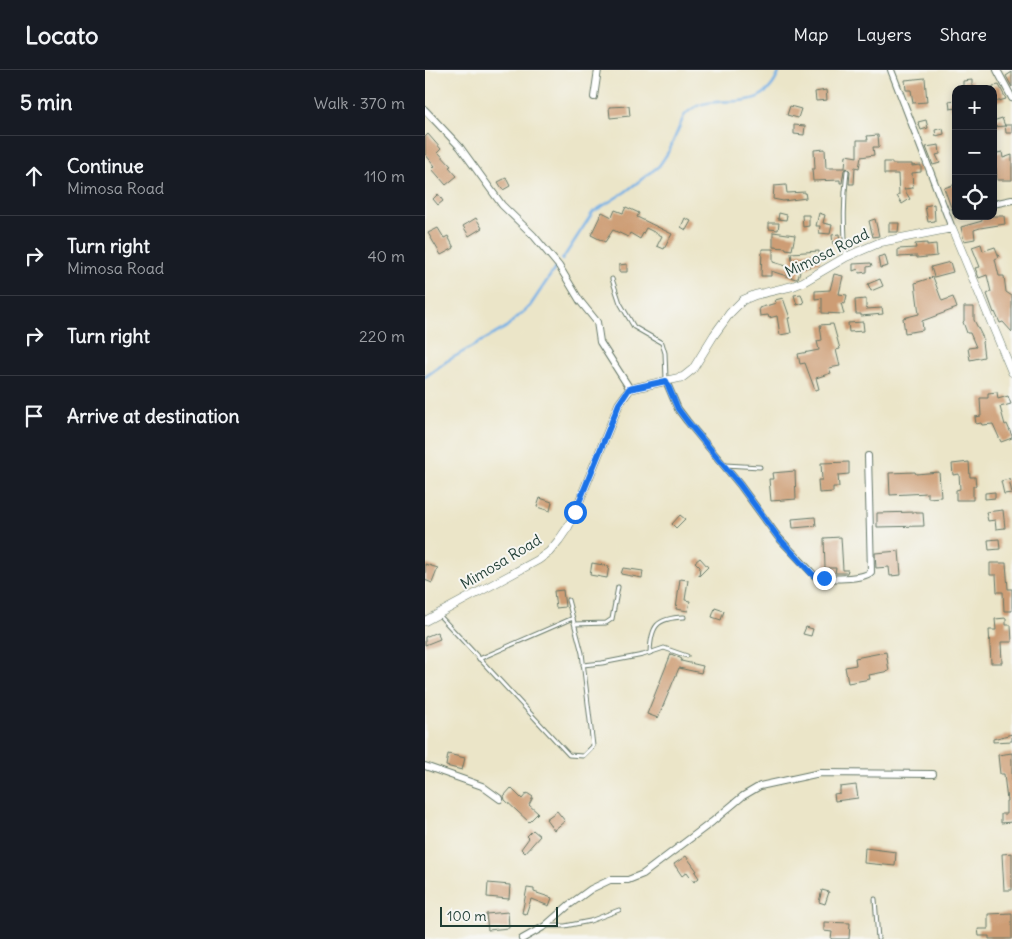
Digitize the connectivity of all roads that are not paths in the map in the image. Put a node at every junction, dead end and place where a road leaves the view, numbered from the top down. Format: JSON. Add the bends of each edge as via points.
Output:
{"nodes":[{"id":1,"x":599,"y":70,"type":"edge"},
{"id":2,"x":891,"y":70,"type":"edge"},
{"id":3,"x":997,"y":70,"type":"edge"},
{"id":4,"x":594,"y":97,"type":"dead end"},
{"id":5,"x":1012,"y":98,"type":"edge"},
{"id":6,"x":425,"y":110,"type":"edge"},
{"id":7,"x":847,"y":171,"type":"dead end"},
{"id":8,"x":1012,"y":200,"type":"edge"},
{"id":9,"x":997,"y":203,"type":"edge"},
{"id":10,"x":952,"y":216,"type":"edge"},
{"id":11,"x":948,"y":218,"type":"junction"},
{"id":12,"x":952,"y":228,"type":"junction"},
{"id":13,"x":846,"y":257,"type":"junction"},
{"id":14,"x":613,"y":279,"type":"dead end"},
{"id":15,"x":1012,"y":372,"type":"edge"},
{"id":16,"x":666,"y":381,"type":"junction"},
{"id":17,"x":629,"y":389,"type":"junction"},
{"id":18,"x":868,"y":456,"type":"dead end"},
{"id":19,"x":724,"y":465,"type":"junction"},
{"id":20,"x":760,"y":467,"type":"dead end"},
{"id":21,"x":618,"y":587,"type":"dead end"},
{"id":22,"x":569,"y":600,"type":"dead end"},
{"id":23,"x":438,"y":614,"type":"junction"},
{"id":24,"x":684,"y":617,"type":"dead end"},
{"id":25,"x":573,"y":618,"type":"junction"},
{"id":26,"x":425,"y":621,"type":"edge"},
{"id":27,"x":575,"y":624,"type":"junction"},
{"id":28,"x":650,"y":653,"type":"junction"},
{"id":29,"x":687,"y":656,"type":"dead end"},
{"id":30,"x":479,"y":659,"type":"junction"},
{"id":31,"x":583,"y":664,"type":"junction"},
{"id":32,"x":425,"y":766,"type":"edge"},
{"id":33,"x":933,"y":774,"type":"dead end"},
{"id":34,"x":500,"y":798,"type":"dead end"},
{"id":35,"x":875,"y":899,"type":"dead end"},
{"id":36,"x":619,"y":910,"type":"dead end"},
{"id":37,"x":545,"y":926,"type":"junction"},
{"id":38,"x":522,"y":939,"type":"edge"},
{"id":39,"x":878,"y":939,"type":"edge"}],
"edges":[{"from":1,"to":4,"type":"street"},
{"from":2,"to":11,"type":"street"},
{"from":3,"to":5,"type":"street"},
{"from":6,"to":17,"type":"street","via":[[460,147],[502,205],[559,266],[579,302],[597,322],[600,342]]},
{"from":7,"to":13,"type":"lane","via":[[843,198]]},
{"from":8,"to":9,"type":"street"},
{"from":10,"to":11,"type":"street"},
{"from":11,"to":12,"type":"street"},
{"from":12,"to":13,"type":"street","name":"Mimosa Road","via":[[881,242]]},
{"from":12,"to":15,"type":"street"},
{"from":13,"to":16,"type":"street","name":"Mimosa Road","via":[[803,282],[743,300],[714,335],[693,369],[683,377]]},
{"from":14,"to":16,"type":"lane","via":[[634,327],[662,343]]},
{"from":16,"to":17,"type":"street","name":"Mimosa Road"},
{"from":16,"to":19,"type":"street","via":[[678,409]]},
{"from":17,"to":23,"type":"street","name":"Mimosa Road","via":[[619,404],[569,527],[549,552]]},
{"from":18,"to":19,"type":"street","via":[[871,572],[867,576],[853,578],[813,575],[778,537]]},
{"from":19,"to":20,"type":"lane"},
{"from":21,"to":27,"type":"lane","via":[[613,619],[606,623]]},
{"from":22,"to":25,"type":"lane"},
{"from":23,"to":26,"type":"street","name":"Mimosa Road"},
{"from":23,"to":30,"type":"lane"},
{"from":24,"to":28,"type":"lane","via":[[669,618],[658,624],[651,635]]},
{"from":25,"to":27,"type":"lane"},
{"from":25,"to":30,"type":"lane"},
{"from":27,"to":31,"type":"lane"},
{"from":28,"to":29,"type":"lane","via":[[664,648]]},
{"from":28,"to":31,"type":"lane"},
{"from":30,"to":31,"type":"lane","via":[[569,755],[583,756],[593,746]]},
{"from":32,"to":34,"type":"street","via":[[482,786]]},
{"from":33,"to":37,"type":"street","via":[[820,773],[760,786],[643,874],[628,880],[610,880],[591,889]]},
{"from":35,"to":39,"type":"lane"},
{"from":36,"to":37,"type":"lane","via":[[589,921]]},
{"from":37,"to":38,"type":"street"}]}
